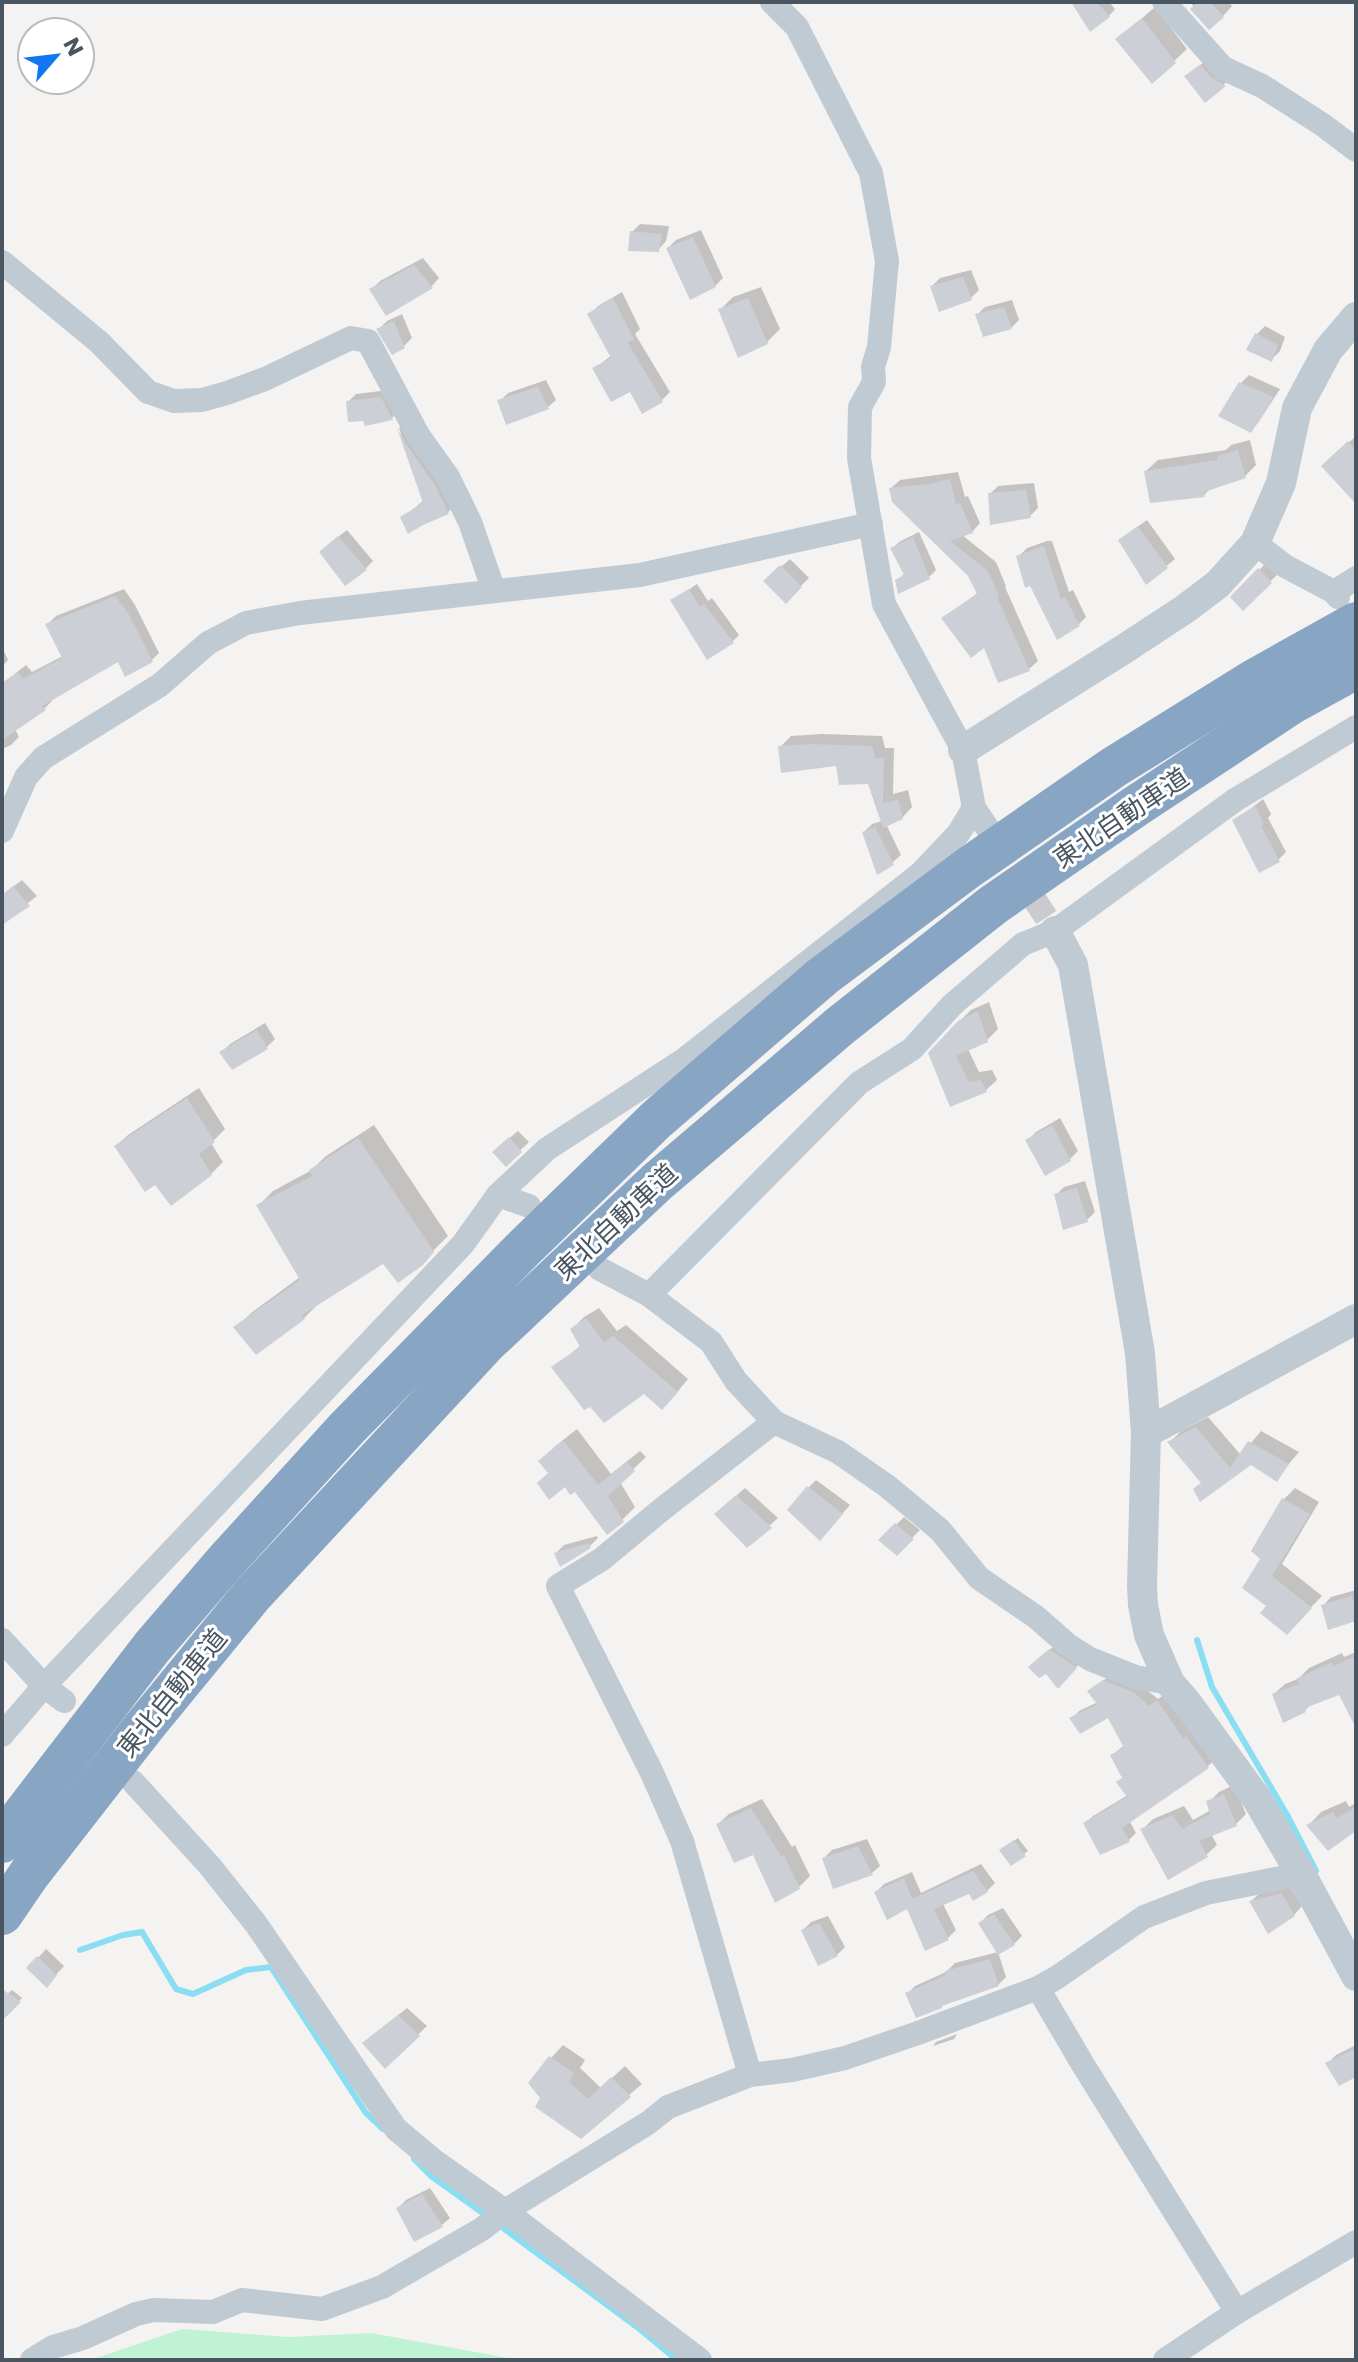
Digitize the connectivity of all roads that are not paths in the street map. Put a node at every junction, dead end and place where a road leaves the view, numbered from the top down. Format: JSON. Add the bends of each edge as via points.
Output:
{"nodes":[{"id":1,"x":772,"y":2,"type":"edge"},
{"id":2,"x":1164,"y":2,"type":"edge"},
{"id":3,"x":1356,"y":150,"type":"edge"},
{"id":4,"x":2,"y":262,"type":"edge"},
{"id":5,"x":1356,"y":317,"type":"edge"},
{"id":6,"x":871,"y":524,"type":"junction"},
{"id":7,"x":1255,"y":543,"type":"junction"},
{"id":8,"x":1356,"y":578,"type":"edge"},
{"id":9,"x":494,"y":591,"type":"junction"},
{"id":10,"x":1342,"y":604,"type":"edge"},
{"id":11,"x":1356,"y":668,"type":"edge"},
{"id":12,"x":1356,"y":727,"type":"edge"},
{"id":13,"x":963,"y":750,"type":"junction"},
{"id":14,"x":974,"y":808,"type":"junction"},
{"id":15,"x":2,"y":831,"type":"edge"},
{"id":16,"x":990,"y":832,"type":"tunnel mouth"},
{"id":17,"x":1055,"y":931,"type":"junction"},
{"id":18,"x":498,"y":1195,"type":"junction"},
{"id":19,"x":529,"y":1206,"type":"dead end"},
{"id":20,"x":600,"y":1269,"type":"dead end"},
{"id":21,"x":649,"y":1295,"type":"junction"},
{"id":22,"x":1356,"y":1319,"type":"edge"},
{"id":23,"x":774,"y":1422,"type":"junction"},
{"id":24,"x":1146,"y":1433,"type":"junction"},
{"id":25,"x":2,"y":1640,"type":"edge"},
{"id":26,"x":1170,"y":1683,"type":"junction"},
{"id":27,"x":44,"y":1686,"type":"junction"},
{"id":28,"x":64,"y":1701,"type":"dead end"},
{"id":29,"x":2,"y":1735,"type":"edge"},
{"id":30,"x":133,"y":1782,"type":"dead end"},
{"id":31,"x":2,"y":1842,"type":"edge"},
{"id":32,"x":1301,"y":1874,"type":"junction"},
{"id":33,"x":2,"y":1914,"type":"edge"},
{"id":34,"x":1356,"y":1976,"type":"edge"},
{"id":35,"x":1038,"y":1988,"type":"junction"},
{"id":36,"x":750,"y":2075,"type":"junction"},
{"id":37,"x":497,"y":2217,"type":"junction"},
{"id":38,"x":1356,"y":2242,"type":"edge"},
{"id":39,"x":1237,"y":2312,"type":"junction"},
{"id":40,"x":32,"y":2360,"type":"edge"},
{"id":41,"x":700,"y":2360,"type":"edge"},
{"id":42,"x":1165,"y":2360,"type":"edge"}],
"edges":[{"from":1,"to":6,"type":"street","via":[[797,27],[871,173],[887,261],[874,382],[860,407],[859,458]]},
{"from":2,"to":3,"type":"street","via":[[1223,68],[1262,86]]},
{"from":4,"to":9,"type":"street","via":[[99,342],[148,392],[174,401],[227,393],[351,338],[368,341],[418,435],[448,477]]},
{"from":5,"to":7,"type":"street","via":[[1328,350],[1297,408],[1281,483]]},
{"from":6,"to":9,"type":"street","via":[[640,575]]},
{"from":6,"to":13,"type":"street","via":[[884,604]]},
{"from":7,"to":10,"type":"street"},
{"from":7,"to":13,"type":"street","via":[[1218,584],[1185,609]]},
{"from":8,"to":10,"type":"street"},
{"from":9,"to":15,"type":"street","via":[[246,623],[208,643],[160,685],[43,758],[26,777]]},
{"from":10,"to":31,"type":"highway","name":"東北自動車道","via":[[1254,680],[1126,759],[823,976],[657,1119],[358,1417],[246,1539],[152,1647]]},
{"from":11,"to":33,"type":"highway","name":"東北自動車道","via":[[1292,703],[993,905],[657,1182],[486,1343],[252,1595]]},
{"from":12,"to":17,"type":"street","via":[[1235,800]]},
{"from":13,"to":14,"type":"street"},
{"from":14,"to":16,"type":"street"},
{"from":14,"to":18,"type":"street","via":[[958,834],[920,874],[685,1059],[547,1149]]},
{"from":17,"to":21,"type":"street","via":[[1023,944],[952,1005],[912,1049],[859,1083]]},
{"from":17,"to":24,"type":"street","via":[[1073,965],[1140,1353]]},
{"from":18,"to":19,"type":"street"},
{"from":18,"to":27,"type":"street","via":[[463,1244]]},
{"from":20,"to":21,"type":"street"},
{"from":21,"to":23,"type":"street","via":[[711,1342],[736,1381]]},
{"from":22,"to":24,"type":"street"},
{"from":23,"to":26,"type":"street","via":[[838,1452],[887,1486],[940,1530],[979,1578],[1068,1645],[1135,1677]]},
{"from":23,"to":36,"type":"street","via":[[602,1559],[558,1586],[682,1841]]},
{"from":24,"to":26,"type":"street","via":[[1143,1605],[1149,1635]]},
{"from":25,"to":27,"type":"street"},
{"from":26,"to":32,"type":"street","via":[[1257,1799]]},
{"from":27,"to":28,"type":"street"},
{"from":27,"to":29,"type":"street"},
{"from":30,"to":37,"type":"street","via":[[256,1924],[396,2129]]},
{"from":32,"to":34,"type":"street"},
{"from":32,"to":35,"type":"street","via":[[1206,1893],[1144,1917]]},
{"from":35,"to":36,"type":"street","via":[[845,2058]]},
{"from":35,"to":39,"type":"street"},
{"from":36,"to":37,"type":"street","via":[[668,2107]]},
{"from":37,"to":40,"type":"street","via":[[382,2287],[322,2309],[242,2300],[213,2312],[154,2310],[53,2347]]},
{"from":37,"to":41,"type":"street"},
{"from":38,"to":39,"type":"street"},
{"from":39,"to":42,"type":"street"}]}
